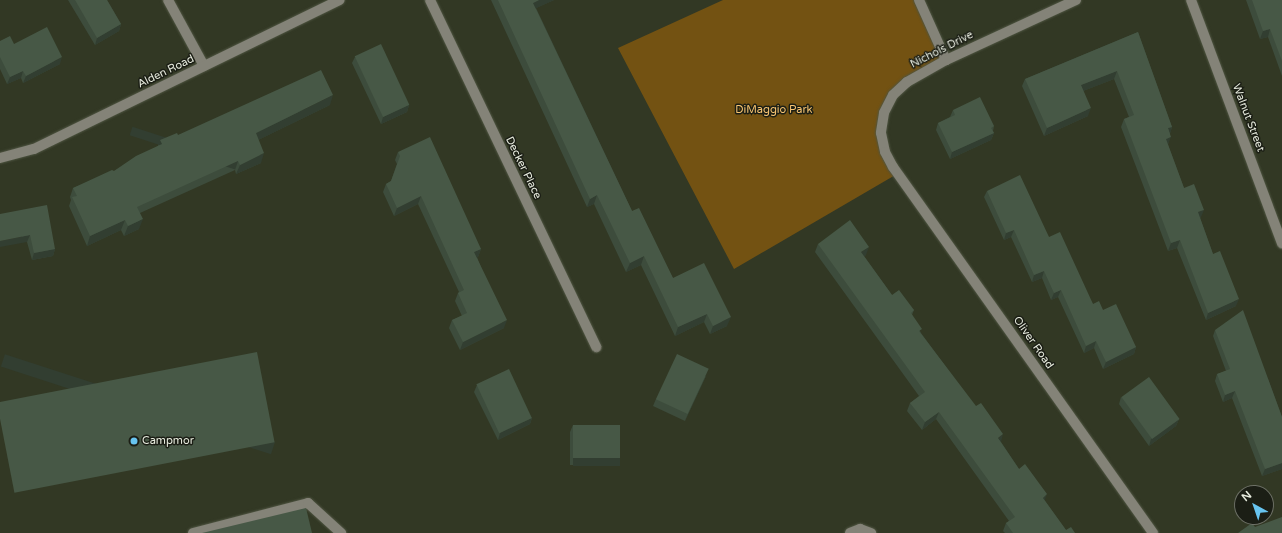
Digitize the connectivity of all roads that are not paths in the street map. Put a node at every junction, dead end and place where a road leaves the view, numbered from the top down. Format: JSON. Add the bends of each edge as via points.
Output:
{"nodes":[{"id":1,"x":168,"y":0,"type":"edge"},
{"id":2,"x":340,"y":0,"type":"edge"},
{"id":3,"x":430,"y":0,"type":"edge"},
{"id":4,"x":919,"y":0,"type":"edge"},
{"id":5,"x":1076,"y":0,"type":"edge"},
{"id":6,"x":1191,"y":0,"type":"edge"},
{"id":7,"x":946,"y":60,"type":"junction"},
{"id":8,"x":204,"y":66,"type":"junction"},
{"id":9,"x":0,"y":158,"type":"edge"},
{"id":10,"x":893,"y":167,"type":"joint"},
{"id":11,"x":1282,"y":244,"type":"edge"},
{"id":12,"x":596,"y":347,"type":"dead end"},
{"id":13,"x":193,"y":533,"type":"edge"},
{"id":14,"x":341,"y":533,"type":"edge"},
{"id":15,"x":850,"y":533,"type":"edge"},
{"id":16,"x":870,"y":533,"type":"edge"},
{"id":17,"x":1153,"y":533,"type":"edge"}],
"edges":[{"from":1,"to":8,"type":"street"},
{"from":2,"to":8,"type":"street","name":"Alden Road"},
{"from":3,"to":12,"type":"street","name":"Decker Place"},
{"from":4,"to":7,"type":"street"},
{"from":5,"to":7,"type":"street","name":"Nichols Drive"},
{"from":6,"to":11,"type":"street","name":"Walnut Street"},
{"from":7,"to":10,"type":"street","name":"Nichols Drive","via":[[906,82],[893,95],[887,107],[881,133],[885,152]]},
{"from":8,"to":9,"type":"street","name":"Alden Road","via":[[34,149]]},
{"from":10,"to":17,"type":"street","name":"Oliver Road"},
{"from":13,"to":14,"type":"street","via":[[308,503]]},
{"from":15,"to":16,"type":"street","via":[[860,529]]}]}
